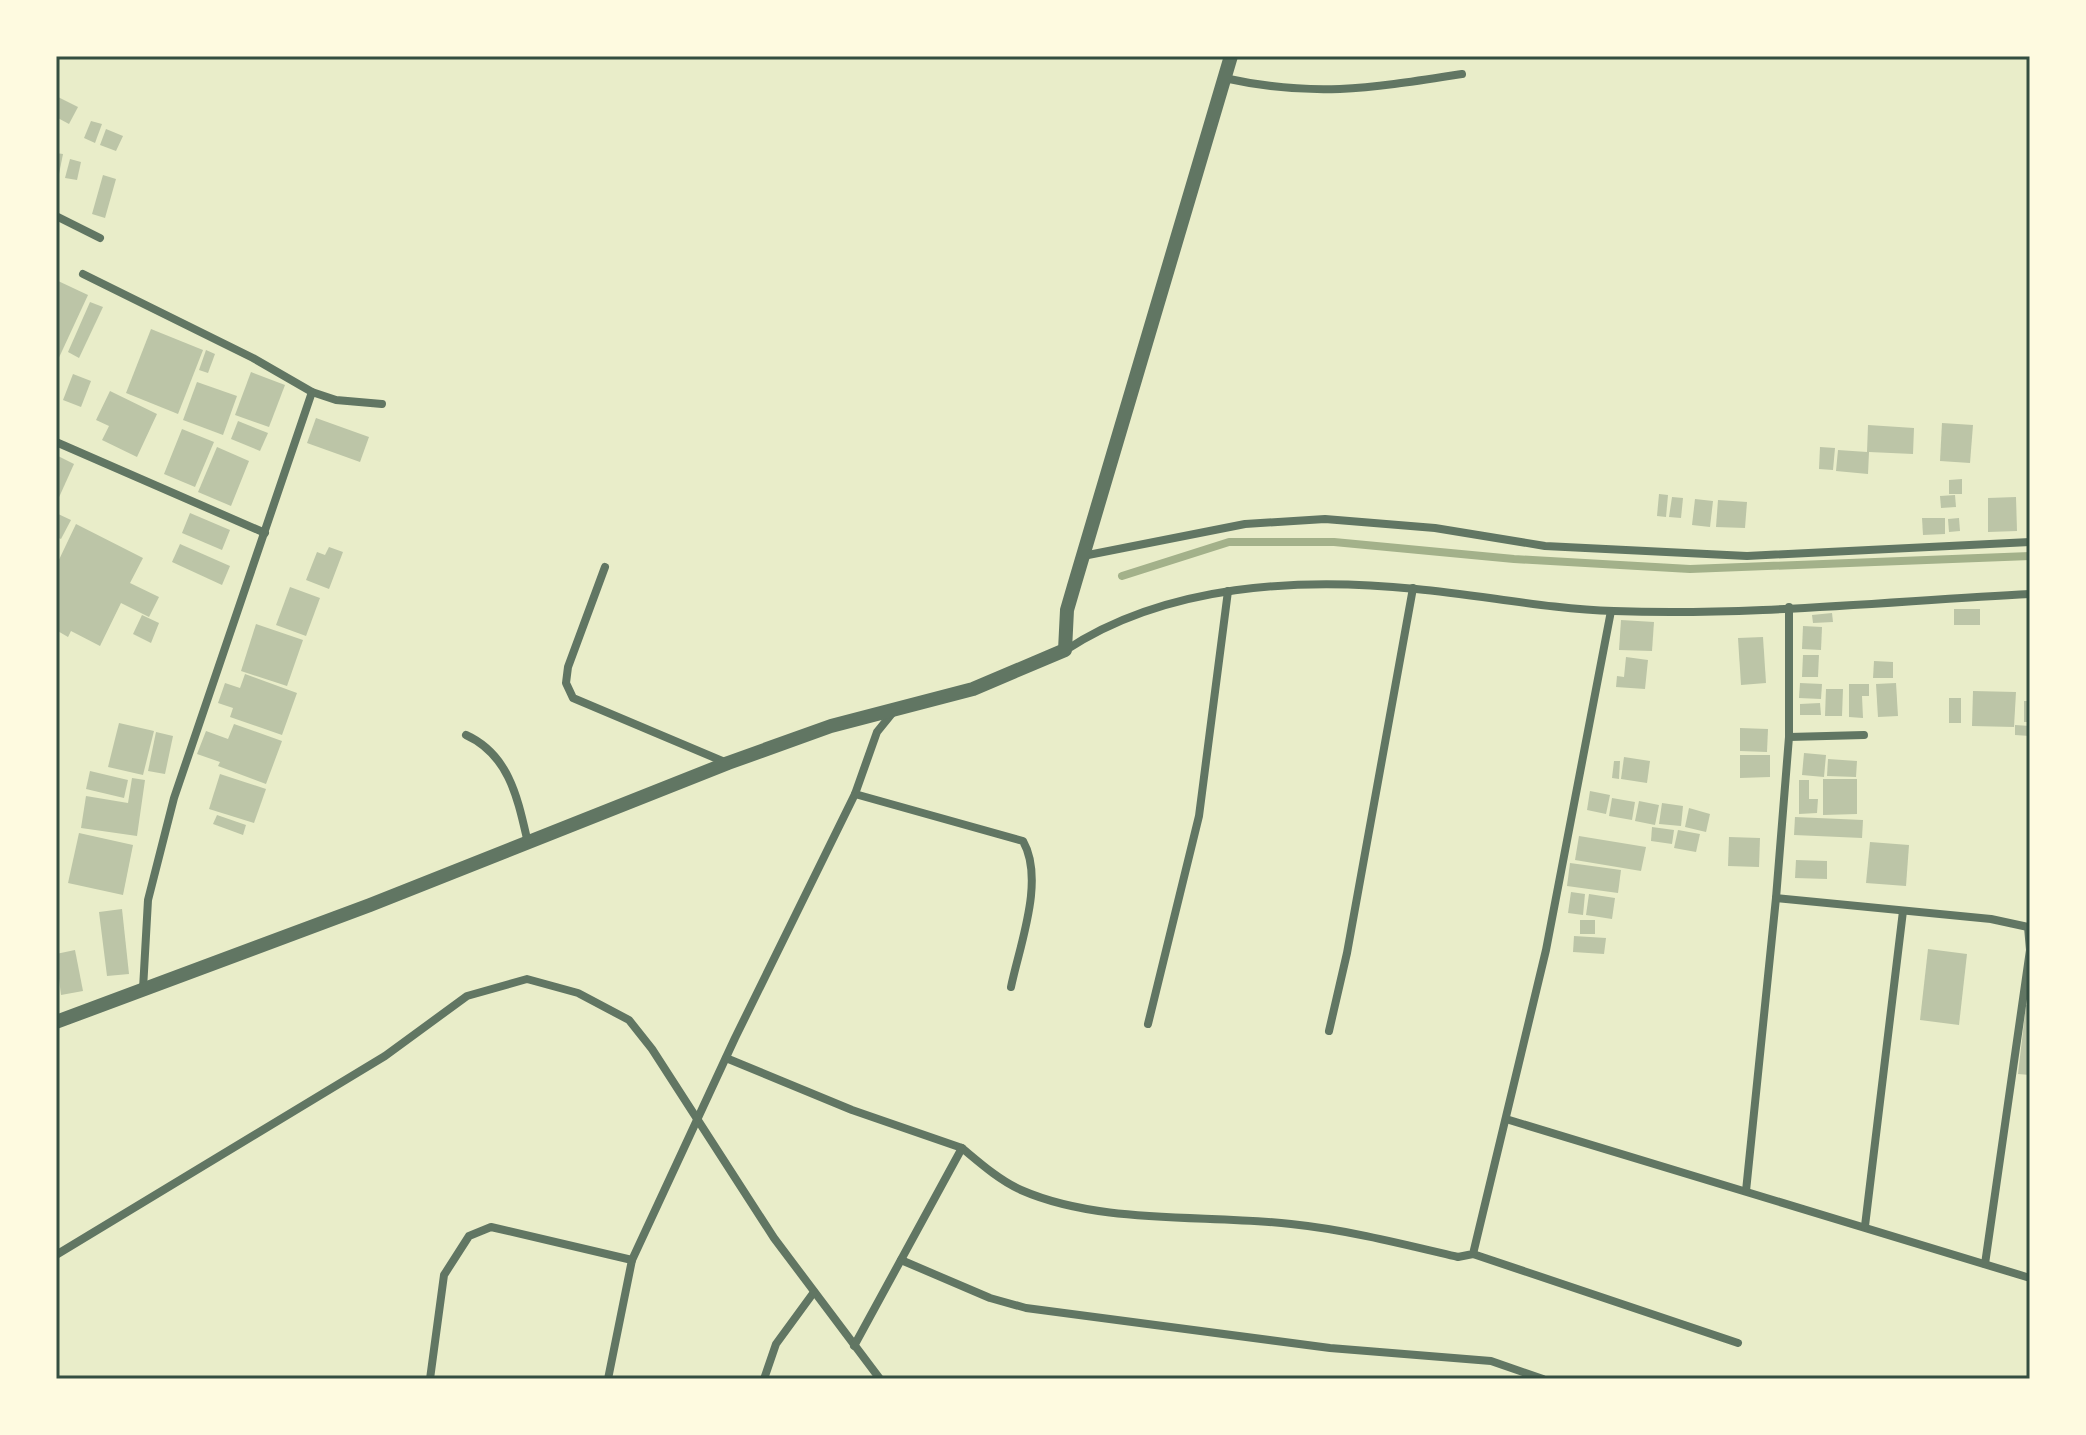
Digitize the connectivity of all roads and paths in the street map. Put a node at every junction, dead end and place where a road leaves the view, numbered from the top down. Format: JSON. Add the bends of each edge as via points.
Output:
{"nodes":[{"id":1,"x":1231,"y":56,"type":"edge"},
{"id":2,"x":1462,"y":74,"type":"dead end"},
{"id":3,"x":1224,"y":78,"type":"junction"},
{"id":4,"x":56,"y":216,"type":"edge"},
{"id":5,"x":100,"y":238,"type":"dead end"},
{"id":6,"x":83,"y":274,"type":"dead end"},
{"id":7,"x":312,"y":392,"type":"junction"},
{"id":8,"x":382,"y":404,"type":"dead end"},
{"id":9,"x":56,"y":442,"type":"edge"},
{"id":10,"x":265,"y":533,"type":"junction"},
{"id":11,"x":2030,"y":542,"type":"edge"},
{"id":12,"x":1083,"y":556,"type":"junction"},
{"id":13,"x":605,"y":567,"type":"dead end"},
{"id":14,"x":1413,"y":588,"type":"junction"},
{"id":15,"x":1228,"y":591,"type":"junction"},
{"id":16,"x":2030,"y":594,"type":"edge"},
{"id":17,"x":1789,"y":607,"type":"junction"},
{"id":18,"x":1611,"y":611,"type":"junction"},
{"id":19,"x":1065,"y":650,"type":"junction"},
{"id":20,"x":895,"y":711,"type":"junction"},
{"id":21,"x":466,"y":735,"type":"dead end"},
{"id":22,"x":1864,"y":735,"type":"dead end"},
{"id":23,"x":1789,"y":737,"type":"junction"},
{"id":24,"x":728,"y":763,"type":"junction"},
{"id":25,"x":855,"y":794,"type":"junction"},
{"id":26,"x":528,"y":843,"type":"junction"},
{"id":27,"x":1776,"y":898,"type":"junction"},
{"id":28,"x":1903,"y":911,"type":"junction"},
{"id":29,"x":1011,"y":987,"type":"dead end"},
{"id":30,"x":143,"y":989,"type":"junction"},
{"id":31,"x":56,"y":1022,"type":"edge"},
{"id":32,"x":1148,"y":1024,"type":"dead end"},
{"id":33,"x":1329,"y":1031,"type":"dead end"},
{"id":34,"x":726,"y":1058,"type":"junction"},
{"id":35,"x":1506,"y":1119,"type":"junction"},
{"id":36,"x":699,"y":1122,"type":"junction"},
{"id":37,"x":962,"y":1148,"type":"junction"},
{"id":38,"x":1746,"y":1191,"type":"junction"},
{"id":39,"x":1865,"y":1226,"type":"junction"},
{"id":40,"x":1473,"y":1254,"type":"junction"},
{"id":41,"x":56,"y":1255,"type":"edge"},
{"id":42,"x":632,"y":1260,"type":"junction"},
{"id":43,"x":901,"y":1260,"type":"junction"},
{"id":44,"x":1985,"y":1264,"type":"junction"},
{"id":45,"x":2030,"y":1278,"type":"edge"},
{"id":46,"x":814,"y":1292,"type":"junction"},
{"id":47,"x":1738,"y":1343,"type":"dead end"},
{"id":48,"x":854,"y":1346,"type":"junction"},
{"id":49,"x":430,"y":1379,"type":"edge"},
{"id":50,"x":608,"y":1379,"type":"edge"},
{"id":51,"x":764,"y":1379,"type":"edge"},
{"id":52,"x":880,"y":1379,"type":"edge"},
{"id":53,"x":1543,"y":1379,"type":"edge"}],
"edges":[{"from":1,"to":3,"type":"street"},
{"from":2,"to":3,"type":"street","via":[[1312,91]]},
{"from":3,"to":12,"type":"street"},
{"from":4,"to":5,"type":"street"},
{"from":6,"to":7,"type":"street"},
{"from":7,"to":8,"type":"street"},
{"from":7,"to":10,"type":"street"},
{"from":9,"to":10,"type":"street"},
{"from":10,"to":30,"type":"street","via":[[174,798],[148,900]]},
{"from":11,"to":12,"type":"street","via":[[1747,556],[1545,546],[1435,528],[1325,519],[1245,524]]},
{"from":12,"to":19,"type":"street","via":[[1067,610]]},
{"from":13,"to":24,"type":"street","via":[[568,667],[566,683],[573,698]]},
{"from":14,"to":15,"type":"street","via":[[1341,584]]},
{"from":14,"to":18,"type":"street"},
{"from":14,"to":33,"type":"street"},
{"from":15,"to":19,"type":"street","via":[[1100,627]]},
{"from":15,"to":32,"type":"street","via":[[1199,816]]},
{"from":16,"to":17,"type":"street"},
{"from":17,"to":18,"type":"street"},
{"from":17,"to":23,"type":"street"},
{"from":18,"to":35,"type":"street","via":[[1546,950]]},
{"from":19,"to":20,"type":"street","via":[[973,689]]},
{"from":20,"to":24,"type":"street","via":[[831,726]]},
{"from":20,"to":25,"type":"street","via":[[877,732]]},
{"from":21,"to":26,"type":"street","via":[[501,762],[515,788]]},
{"from":22,"to":23,"type":"street"},
{"from":23,"to":27,"type":"street"},
{"from":24,"to":26,"type":"street"},
{"from":25,"to":29,"type":"street","via":[[1023,841],[1030,854],[1030,891]]},
{"from":25,"to":34,"type":"street"},
{"from":26,"to":30,"type":"street"},
{"from":27,"to":28,"type":"street"},
{"from":27,"to":38,"type":"street"},
{"from":28,"to":39,"type":"street"},
{"from":28,"to":44,"type":"street","via":[[2028,927],[2030,950]]},
{"from":30,"to":31,"type":"street"},
{"from":34,"to":36,"type":"street"},
{"from":34,"to":37,"type":"street"},
{"from":35,"to":38,"type":"street"},
{"from":35,"to":40,"type":"street"},
{"from":36,"to":41,"type":"street","via":[[629,1020],[578,993],[527,979],[467,996],[385,1056]]},
{"from":36,"to":42,"type":"street"},
{"from":36,"to":46,"type":"street"},
{"from":37,"to":40,"type":"street","via":[[1019,1189],[1078,1208],[1289,1224],[1458,1257]]},
{"from":37,"to":43,"type":"street"},
{"from":38,"to":39,"type":"street"},
{"from":39,"to":44,"type":"street"},
{"from":40,"to":47,"type":"street"},
{"from":42,"to":49,"type":"street","via":[[491,1227],[469,1236],[444,1275]]},
{"from":42,"to":50,"type":"street"},
{"from":43,"to":48,"type":"street"},
{"from":43,"to":53,"type":"street","via":[[1026,1308],[1330,1348],[1491,1361]]},
{"from":44,"to":45,"type":"street"},
{"from":46,"to":48,"type":"street"},
{"from":46,"to":51,"type":"street","via":[[776,1344]]},
{"from":48,"to":52,"type":"street"}]}
